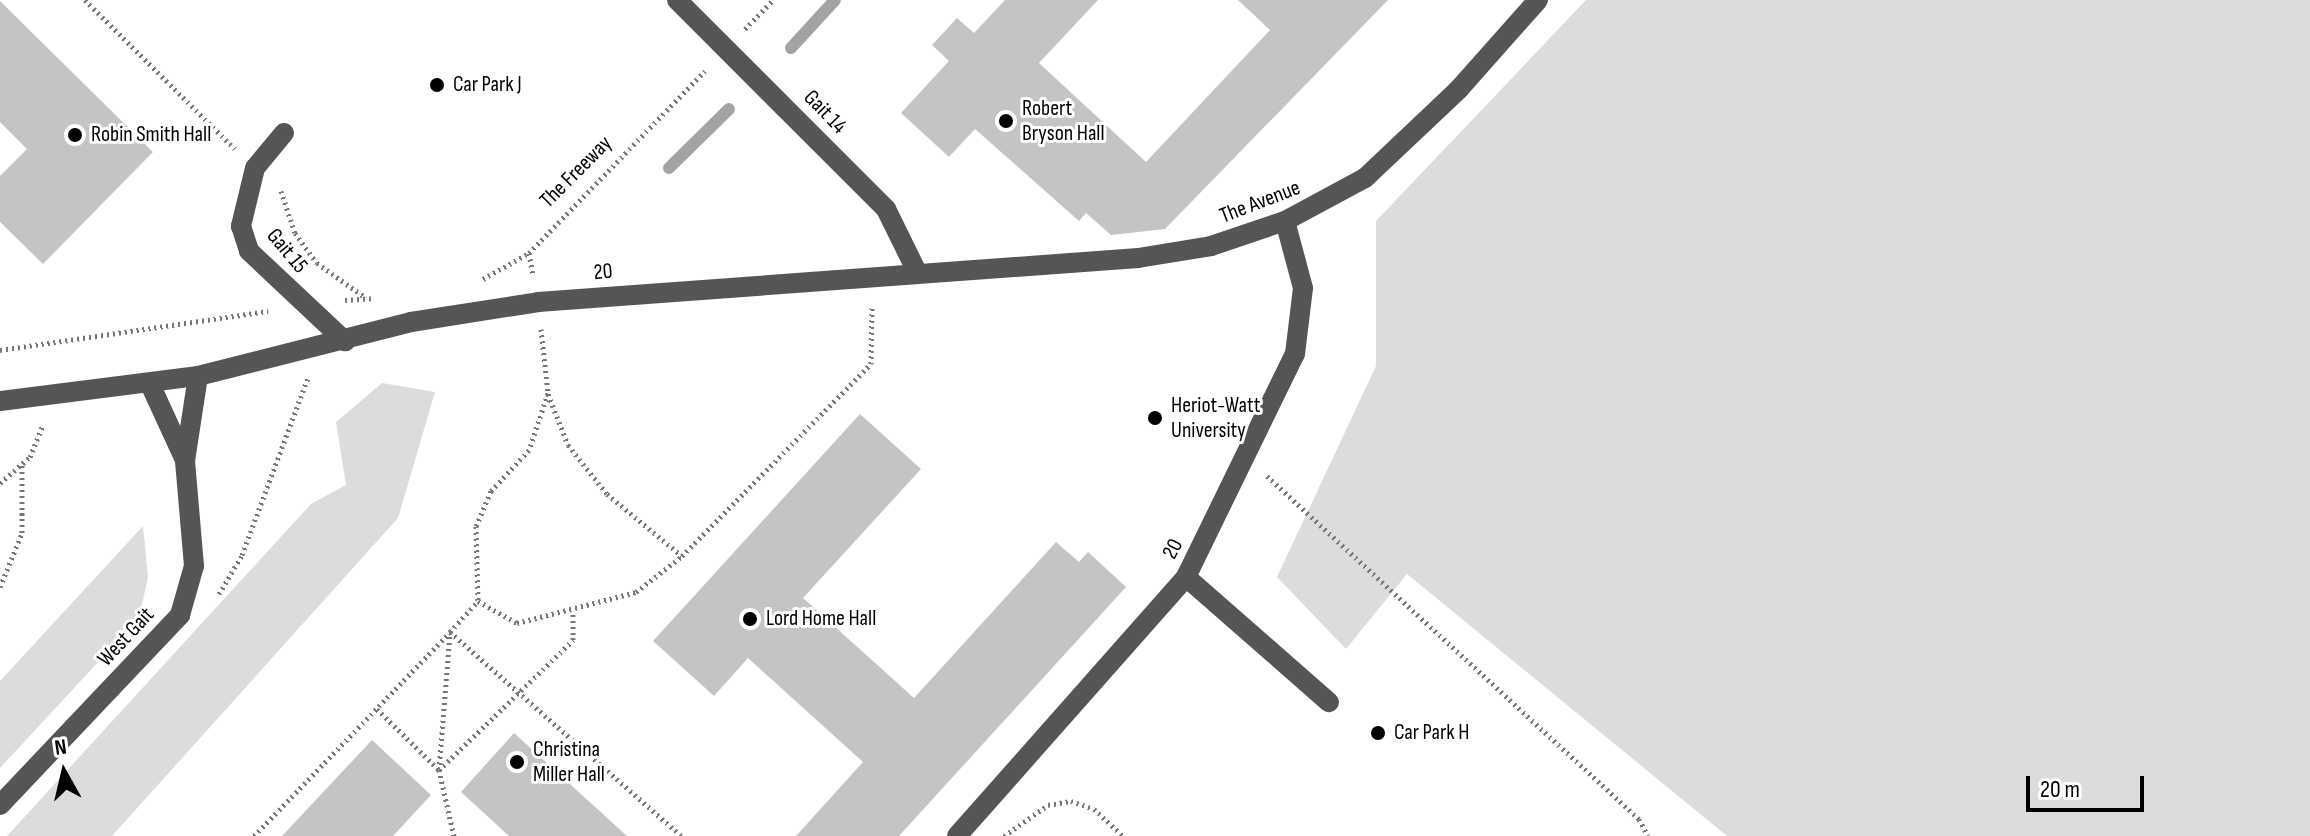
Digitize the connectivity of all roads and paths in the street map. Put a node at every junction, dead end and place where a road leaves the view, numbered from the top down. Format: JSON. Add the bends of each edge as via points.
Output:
{"nodes":[{"id":1,"x":677,"y":0,"type":"edge"},
{"id":2,"x":773,"y":0,"type":"edge"},
{"id":3,"x":1538,"y":0,"type":"edge"},
{"id":4,"x":728,"y":47,"type":"junction"},
{"id":5,"x":284,"y":133,"type":"dead end"},
{"id":6,"x":1285,"y":221,"type":"junction"},
{"id":7,"x":529,"y":253,"type":"junction"},
{"id":8,"x":918,"y":274,"type":"junction"},
{"id":9,"x":478,"y":282,"type":"dead end"},
{"id":10,"x":383,"y":296,"type":"dead end"},
{"id":11,"x":872,"y":296,"type":"dead end"},
{"id":12,"x":538,"y":302,"type":"junction"},
{"id":13,"x":303,"y":303,"type":"junction"},
{"id":14,"x":345,"y":341,"type":"junction"},
{"id":15,"x":0,"y":350,"type":"edge"},
{"id":16,"x":198,"y":376,"type":"junction"},
{"id":17,"x":150,"y":384,"type":"junction"},
{"id":18,"x":548,"y":393,"type":"junction"},
{"id":19,"x":44,"y":397,"type":"junction"},
{"id":20,"x":0,"y":401,"type":"edge"},
{"id":21,"x":1246,"y":456,"type":"junction"},
{"id":22,"x":185,"y":461,"type":"junction"},
{"id":23,"x":22,"y":464,"type":"junction"},
{"id":24,"x":0,"y":483,"type":"edge"},
{"id":25,"x":682,"y":556,"type":"junction"},
{"id":26,"x":1186,"y":577,"type":"junction"},
{"id":27,"x":0,"y":587,"type":"edge"},
{"id":28,"x":478,"y":601,"type":"junction"},
{"id":29,"x":573,"y":613,"type":"junction"},
{"id":30,"x":450,"y":632,"type":"junction"},
{"id":31,"x":521,"y":694,"type":"junction"},
{"id":32,"x":1329,"y":702,"type":"dead end"},
{"id":33,"x":377,"y":709,"type":"junction"},
{"id":34,"x":439,"y":770,"type":"junction"},
{"id":35,"x":0,"y":805,"type":"edge"},
{"id":36,"x":254,"y":836,"type":"edge"},
{"id":37,"x":454,"y":836,"type":"edge"},
{"id":38,"x":681,"y":836,"type":"edge"},
{"id":39,"x":957,"y":836,"type":"edge"},
{"id":40,"x":1004,"y":836,"type":"edge"},
{"id":41,"x":1123,"y":836,"type":"edge"},
{"id":42,"x":1648,"y":836,"type":"edge"}],
"edges":[{"from":1,"to":4,"type":"lane","name":"Gait 14"},
{"from":2,"to":4,"type":"path","name":"The Freeway"},
{"from":3,"to":6,"type":"lane","name":"The Avenue","via":[[1413,136],[1365,178]]},
{"from":4,"to":7,"type":"path","name":"The Freeway"},
{"from":4,"to":8,"type":"lane","name":"Gait 14","via":[[886,209]]},
{"from":5,"to":13,"type":"lane","name":"Gait 15","via":[[255,168],[241,226],[249,251]]},
{"from":6,"to":8,"type":"lane","name":"The Avenue","via":[[1211,246],[1138,258]]},
{"from":6,"to":21,"type":"lane","name":"20","via":[[1303,288],[1295,354]]},
{"from":7,"to":9,"type":"path","name":"The Freeway"},
{"from":7,"to":12,"type":"path"},
{"from":8,"to":12,"type":"lane","name":"20"},
{"from":10,"to":13,"type":"path"},
{"from":11,"to":25,"type":"path","via":[[871,364]]},
{"from":12,"to":14,"type":"lane","name":"20"},
{"from":12,"to":18,"type":"path"},
{"from":13,"to":14,"type":"lane","name":"Gait 15"},
{"from":13,"to":15,"type":"path"},
{"from":14,"to":16,"type":"lane"},
{"from":16,"to":17,"type":"lane"},
{"from":16,"to":22,"type":"lane","name":"West Gait"},
{"from":17,"to":19,"type":"lane"},
{"from":17,"to":22,"type":"lane","name":"West Gait"},
{"from":18,"to":25,"type":"path","via":[[568,445],[607,494]]},
{"from":18,"to":28,"type":"path","via":[[529,450],[491,491],[476,526]]},
{"from":19,"to":20,"type":"lane"},
{"from":19,"to":23,"type":"path","via":[[44,423]]},
{"from":21,"to":26,"type":"lane","name":"20"},
{"from":21,"to":42,"type":"path","via":[[1639,819]]},
{"from":22,"to":35,"type":"lane","name":"West Gait","via":[[194,566],[180,615]]},
{"from":23,"to":24,"type":"path"},
{"from":23,"to":27,"type":"path","via":[[22,533]]},
{"from":25,"to":29,"type":"path","via":[[636,592]]},
{"from":26,"to":32,"type":"lane"},
{"from":26,"to":39,"type":"lane","name":"20"},
{"from":28,"to":29,"type":"path","via":[[517,623]]},
{"from":28,"to":30,"type":"path"},
{"from":29,"to":31,"type":"path","via":[[573,640]]},
{"from":30,"to":31,"type":"path"},
{"from":30,"to":33,"type":"path"},
{"from":30,"to":34,"type":"path"},
{"from":31,"to":34,"type":"path"},
{"from":31,"to":38,"type":"path"},
{"from":33,"to":34,"type":"path"},
{"from":33,"to":36,"type":"path"},
{"from":34,"to":37,"type":"path"},
{"from":40,"to":41,"type":"path","via":[[1048,805],[1071,801],[1094,809]]}]}
